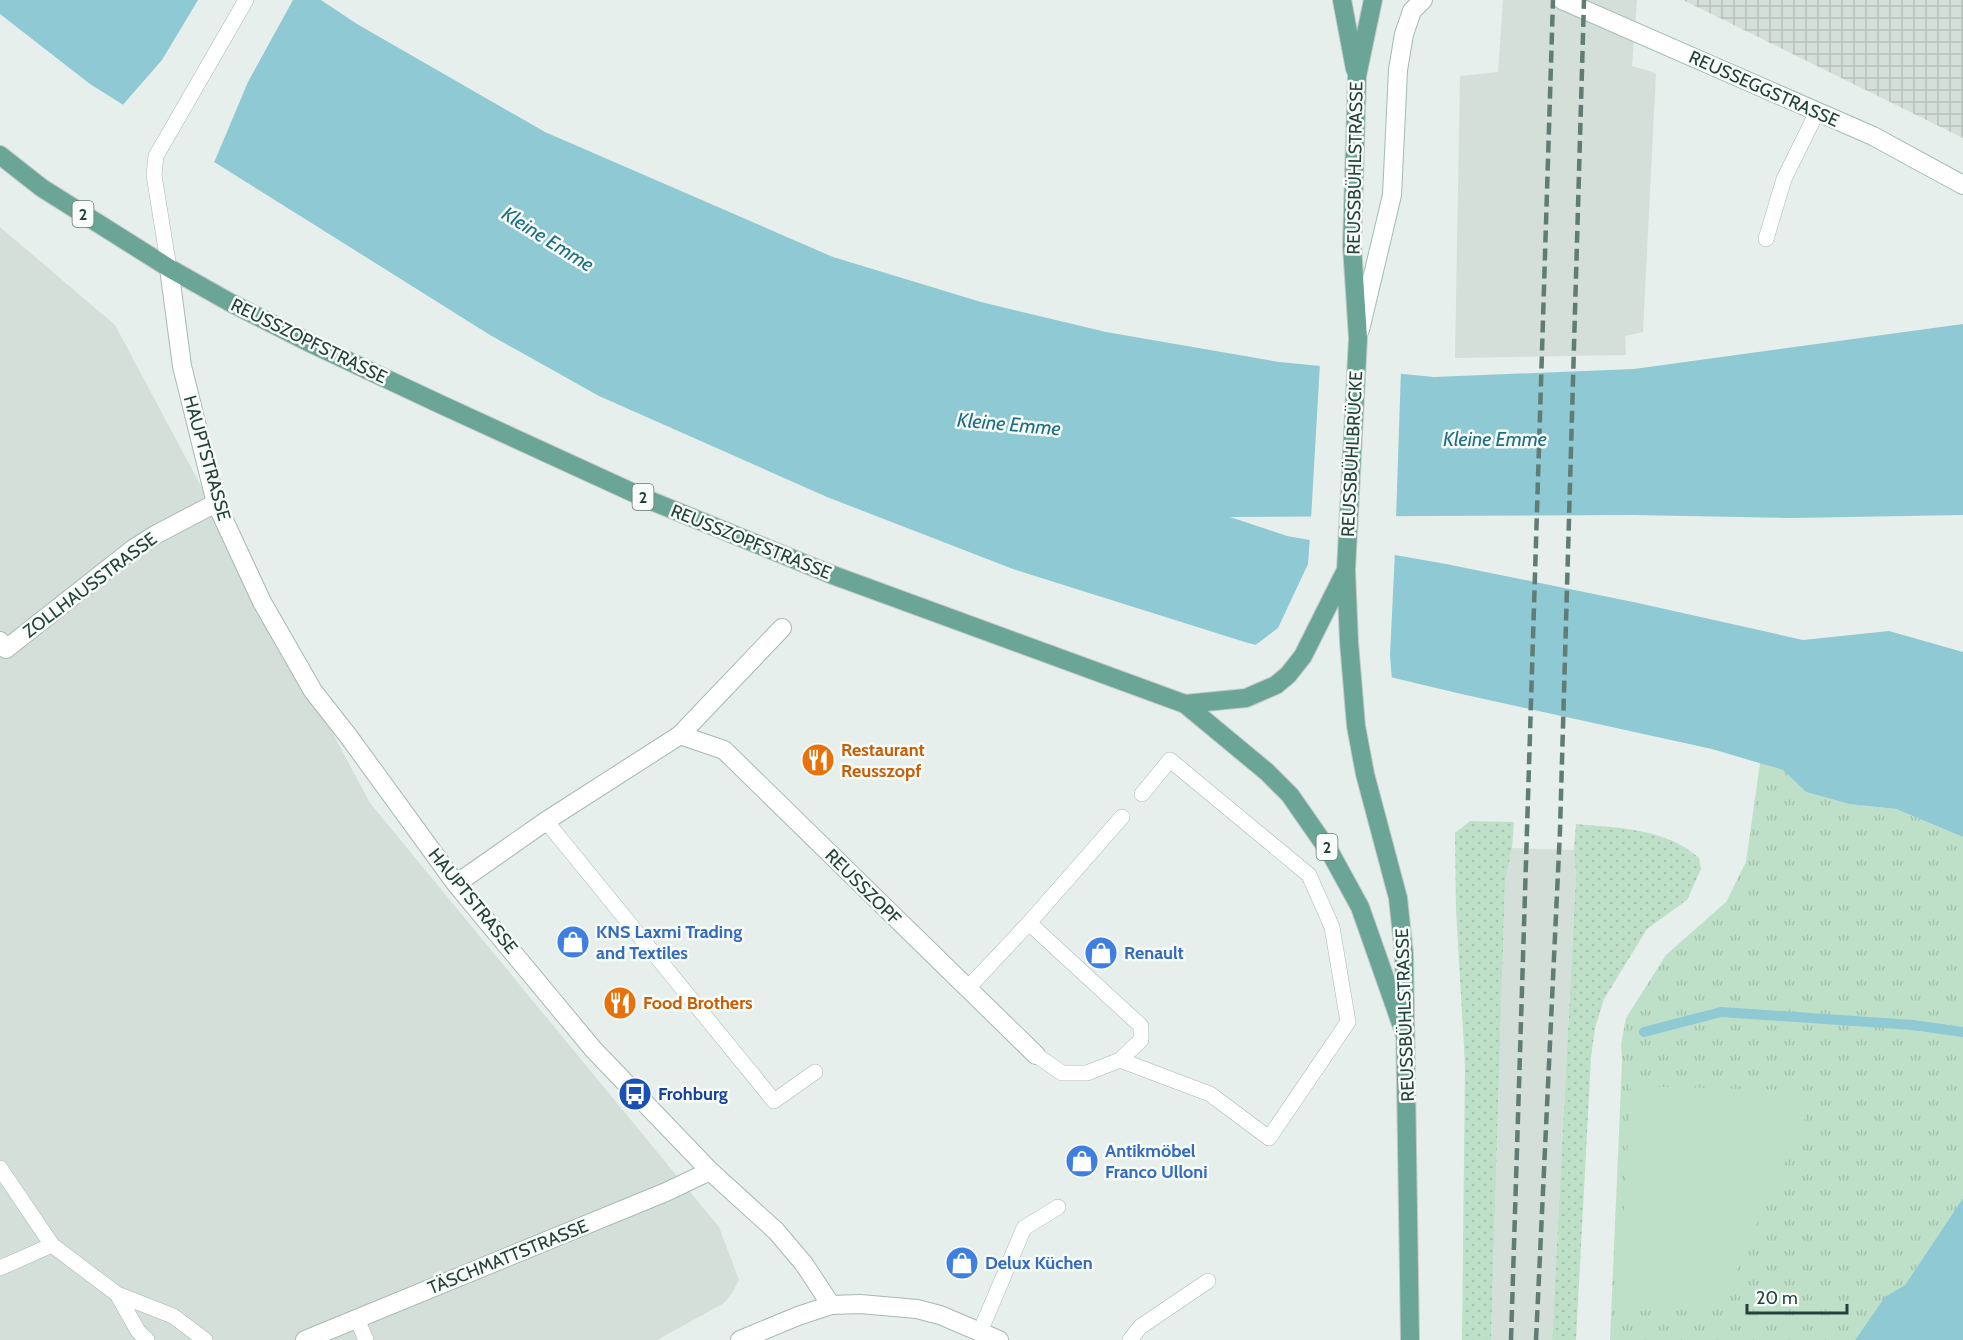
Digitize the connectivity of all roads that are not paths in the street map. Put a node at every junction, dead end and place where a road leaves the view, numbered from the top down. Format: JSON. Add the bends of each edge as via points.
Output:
{"nodes":[{"id":1,"x":246,"y":0,"type":"edge"},
{"id":2,"x":1342,"y":0,"type":"edge"},
{"id":3,"x":1373,"y":0,"type":"edge"},
{"id":4,"x":1423,"y":0,"type":"edge"},
{"id":5,"x":1562,"y":0,"type":"edge"},
{"id":6,"x":1357,"y":76,"type":"junction"},
{"id":7,"x":1817,"y":112,"type":"junction"},
{"id":8,"x":0,"y":155,"type":"edge"},
{"id":9,"x":1963,"y":185,"type":"edge"},
{"id":10,"x":1766,"y":239,"type":"dead end"},
{"id":11,"x":169,"y":268,"type":"junction"},
{"id":12,"x":1358,"y":338,"type":"junction"},
{"id":13,"x":216,"y":503,"type":"junction"},
{"id":14,"x":1346,"y":570,"type":"junction"},
{"id":15,"x":782,"y":628,"type":"dead end"},
{"id":16,"x":2,"y":648,"type":"edge"},
{"id":17,"x":1276,"y":685,"type":"joint"},
{"id":18,"x":1352,"y":697,"type":"joint"},
{"id":19,"x":1185,"y":704,"type":"junction"},
{"id":20,"x":680,"y":735,"type":"junction"},
{"id":21,"x":1142,"y":794,"type":"dead end"},
{"id":22,"x":1122,"y":817,"type":"dead end"},
{"id":23,"x":546,"y":821,"type":"junction"},
{"id":24,"x":456,"y":884,"type":"junction"},
{"id":25,"x":1029,"y":923,"type":"junction"},
{"id":26,"x":967,"y":989,"type":"junction"},
{"id":27,"x":1405,"y":1035,"type":"junction"},
{"id":28,"x":1036,"y":1055,"type":"joint"},
{"id":29,"x":1120,"y":1060,"type":"junction"},
{"id":30,"x":815,"y":1072,"type":"dead end"},
{"id":31,"x":0,"y":1168,"type":"edge"},
{"id":32,"x":710,"y":1171,"type":"junction"},
{"id":33,"x":1058,"y":1207,"type":"dead end"},
{"id":34,"x":52,"y":1245,"type":"junction"},
{"id":35,"x":0,"y":1268,"type":"edge"},
{"id":36,"x":1208,"y":1281,"type":"dead end"},
{"id":37,"x":117,"y":1294,"type":"junction"},
{"id":38,"x":831,"y":1305,"type":"junction"},
{"id":39,"x":357,"y":1319,"type":"junction"},
{"id":40,"x":980,"y":1332,"type":"junction"},
{"id":41,"x":147,"y":1340,"type":"edge"},
{"id":42,"x":205,"y":1340,"type":"edge"},
{"id":43,"x":305,"y":1340,"type":"edge"},
{"id":44,"x":366,"y":1340,"type":"edge"},
{"id":45,"x":740,"y":1340,"type":"edge"},
{"id":46,"x":999,"y":1340,"type":"edge"},
{"id":47,"x":1130,"y":1340,"type":"edge"},
{"id":48,"x":1410,"y":1340,"type":"edge"}],
"edges":[{"from":1,"to":11,"type":"lane","via":[[156,156],[154,175]]},
{"from":2,"to":6,"type":"main road"},
{"from":3,"to":6,"type":"main road","name":"REUSSBÜHLSTRASSE"},
{"from":4,"to":12,"type":"street","via":[[1412,11],[1404,34],[1398,69],[1392,195]]},
{"from":5,"to":7,"type":"street","name":"REUSSEGGSTRASSE"},
{"from":6,"to":12,"type":"main road","name":"REUSSBÜHLSTRASSE","via":[[1352,246]]},
{"from":7,"to":9,"type":"street","name":"REUSSEGGSTRASSE","via":[[1873,136]]},
{"from":7,"to":10,"type":"lane","via":[[1784,179]]},
{"from":8,"to":11,"type":"main road","number":"2","via":[[42,188]]},
{"from":11,"to":13,"type":"street","name":"HAUPTSTRASSE","via":[[182,366]]},
{"from":11,"to":19,"type":"main road","name":"REUSSZOPFSTRASSE","number":"2","via":[[310,343],[649,500],[839,577]]},
{"from":12,"to":14,"type":"main road","name":"REUSSBÜHLBRÜCKE","number":"2"},
{"from":13,"to":16,"type":"street","name":"ZOLLHAUSSTRASSE","via":[[133,549]]},
{"from":13,"to":24,"type":"street","name":"HAUPTSTRASSE","via":[[262,602],[313,691]]},
{"from":14,"to":17,"type":"main road","name":"REUSSBÜHLBRÜCKE","via":[[1303,656]]},
{"from":14,"to":18,"type":"main road","name":"REUSSBÜHLBRÜCKE","number":"2"},
{"from":15,"to":20,"type":"street"},
{"from":17,"to":19,"type":"main road","name":"REUSSZOPFSTRASSE","via":[[1246,698]]},
{"from":18,"to":27,"type":"main road","name":"REUSSBÜHLSTRASSE","number":"2","via":[[1365,774],[1402,919]]},
{"from":19,"to":27,"type":"main road","name":"REUSSZOPFSTRASSE","number":"2","via":[[1267,772],[1290,795],[1326,845],[1360,907]]},
{"from":20,"to":23,"type":"street"},
{"from":20,"to":26,"type":"street","name":"REUSSZOPF","via":[[724,750]]},
{"from":21,"to":29,"type":"lane","via":[[1170,760],[1309,875],[1332,927],[1348,1022],[1269,1138],[1210,1094]]},
{"from":22,"to":25,"type":"lane"},
{"from":23,"to":24,"type":"street"},
{"from":23,"to":30,"type":"lane","via":[[774,1101]]},
{"from":24,"to":32,"type":"street","name":"HAUPTSTRASSE","via":[[593,1049]]},
{"from":25,"to":26,"type":"lane"},
{"from":25,"to":29,"type":"lane","via":[[1141,1026],[1141,1040]]},
{"from":26,"to":28,"type":"street","name":"REUSSZOPF"},
{"from":27,"to":48,"type":"main road","name":"REUSSBÜHLSTRASSE","number":"2"},
{"from":28,"to":29,"type":"lane","via":[[1062,1073],[1087,1073]]},
{"from":31,"to":34,"type":"lane"},
{"from":32,"to":38,"type":"street","name":"HAUPTSTRASSE","via":[[776,1231]]},
{"from":32,"to":39,"type":"street","name":"TÄSCHMATTSTRASSE"},
{"from":33,"to":40,"type":"lane","via":[[1024,1228]]},
{"from":34,"to":35,"type":"lane"},
{"from":34,"to":37,"type":"lane"},
{"from":36,"to":47,"type":"lane","via":[[1140,1327]]},
{"from":37,"to":41,"type":"lane"},
{"from":37,"to":42,"type":"lane","via":[[173,1316]]},
{"from":38,"to":40,"type":"street","via":[[916,1309]]},
{"from":38,"to":45,"type":"street"},
{"from":39,"to":43,"type":"street","name":"TÄSCHMATTSTRASSE"},
{"from":39,"to":44,"type":"lane"},
{"from":40,"to":46,"type":"street"}]}
